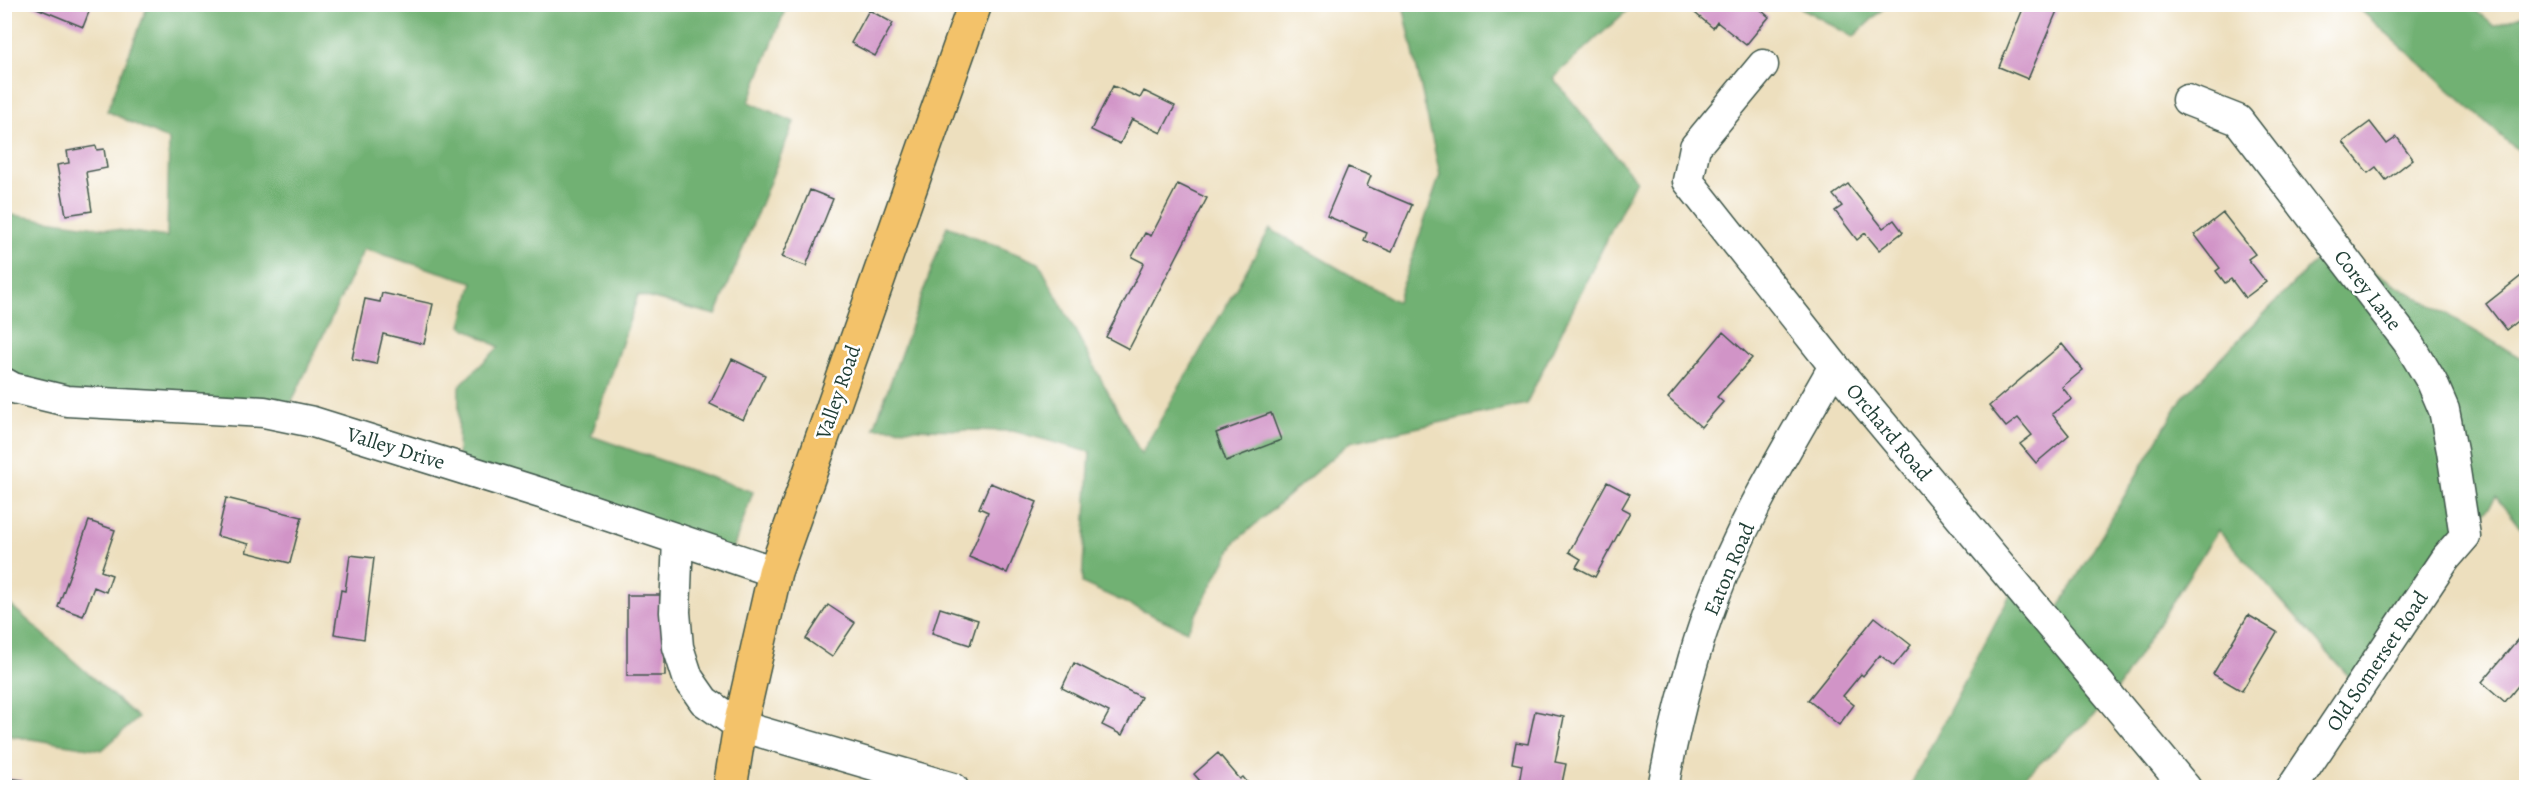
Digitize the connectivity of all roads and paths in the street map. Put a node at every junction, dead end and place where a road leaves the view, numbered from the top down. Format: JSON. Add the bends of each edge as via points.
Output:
{"nodes":[{"id":1,"x":975,"y":4,"type":"edge"},
{"id":2,"x":1763,"y":65,"type":"dead end"},
{"id":3,"x":2187,"y":100,"type":"dead end"},
{"id":4,"x":1834,"y":366,"type":"junction"},
{"id":5,"x":4,"y":383,"type":"edge"},
{"id":6,"x":2465,"y":536,"type":"joint"},
{"id":7,"x":678,"y":539,"type":"junction"},
{"id":8,"x":775,"y":572,"type":"junction"},
{"id":9,"x":740,"y":726,"type":"junction"},
{"id":10,"x":730,"y":788,"type":"edge"},
{"id":11,"x":953,"y":788,"type":"edge"},
{"id":12,"x":1663,"y":788,"type":"edge"},
{"id":13,"x":2186,"y":788,"type":"edge"},
{"id":14,"x":2292,"y":788,"type":"edge"}],
"edges":[{"from":1,"to":8,"type":"main road","name":"Valley Road"},
{"from":2,"to":4,"type":"street","name":"Orchard Road","via":[[1695,147],[1688,181]]},
{"from":3,"to":6,"type":"street","name":"Corey Lane","via":[[2238,120],[2408,342],[2444,410]]},
{"from":4,"to":12,"type":"street","name":"Eaton Road","via":[[1746,525],[1715,596],[1692,661]]},
{"from":4,"to":13,"type":"street","name":"Orchard Road"},
{"from":5,"to":7,"type":"street","name":"Valley Drive","via":[[68,401],[264,412],[313,422]]},
{"from":6,"to":14,"type":"street","name":"Old Somerset Road","via":[[2445,559]]},
{"from":7,"to":8,"type":"street","name":"Valley Drive"},
{"from":7,"to":9,"type":"street","via":[[675,612],[678,647],[688,678],[704,701]]},
{"from":8,"to":9,"type":"main road","name":"Valley Road"},
{"from":9,"to":10,"type":"main road","name":"Valley Road"},
{"from":9,"to":11,"type":"street"}]}
